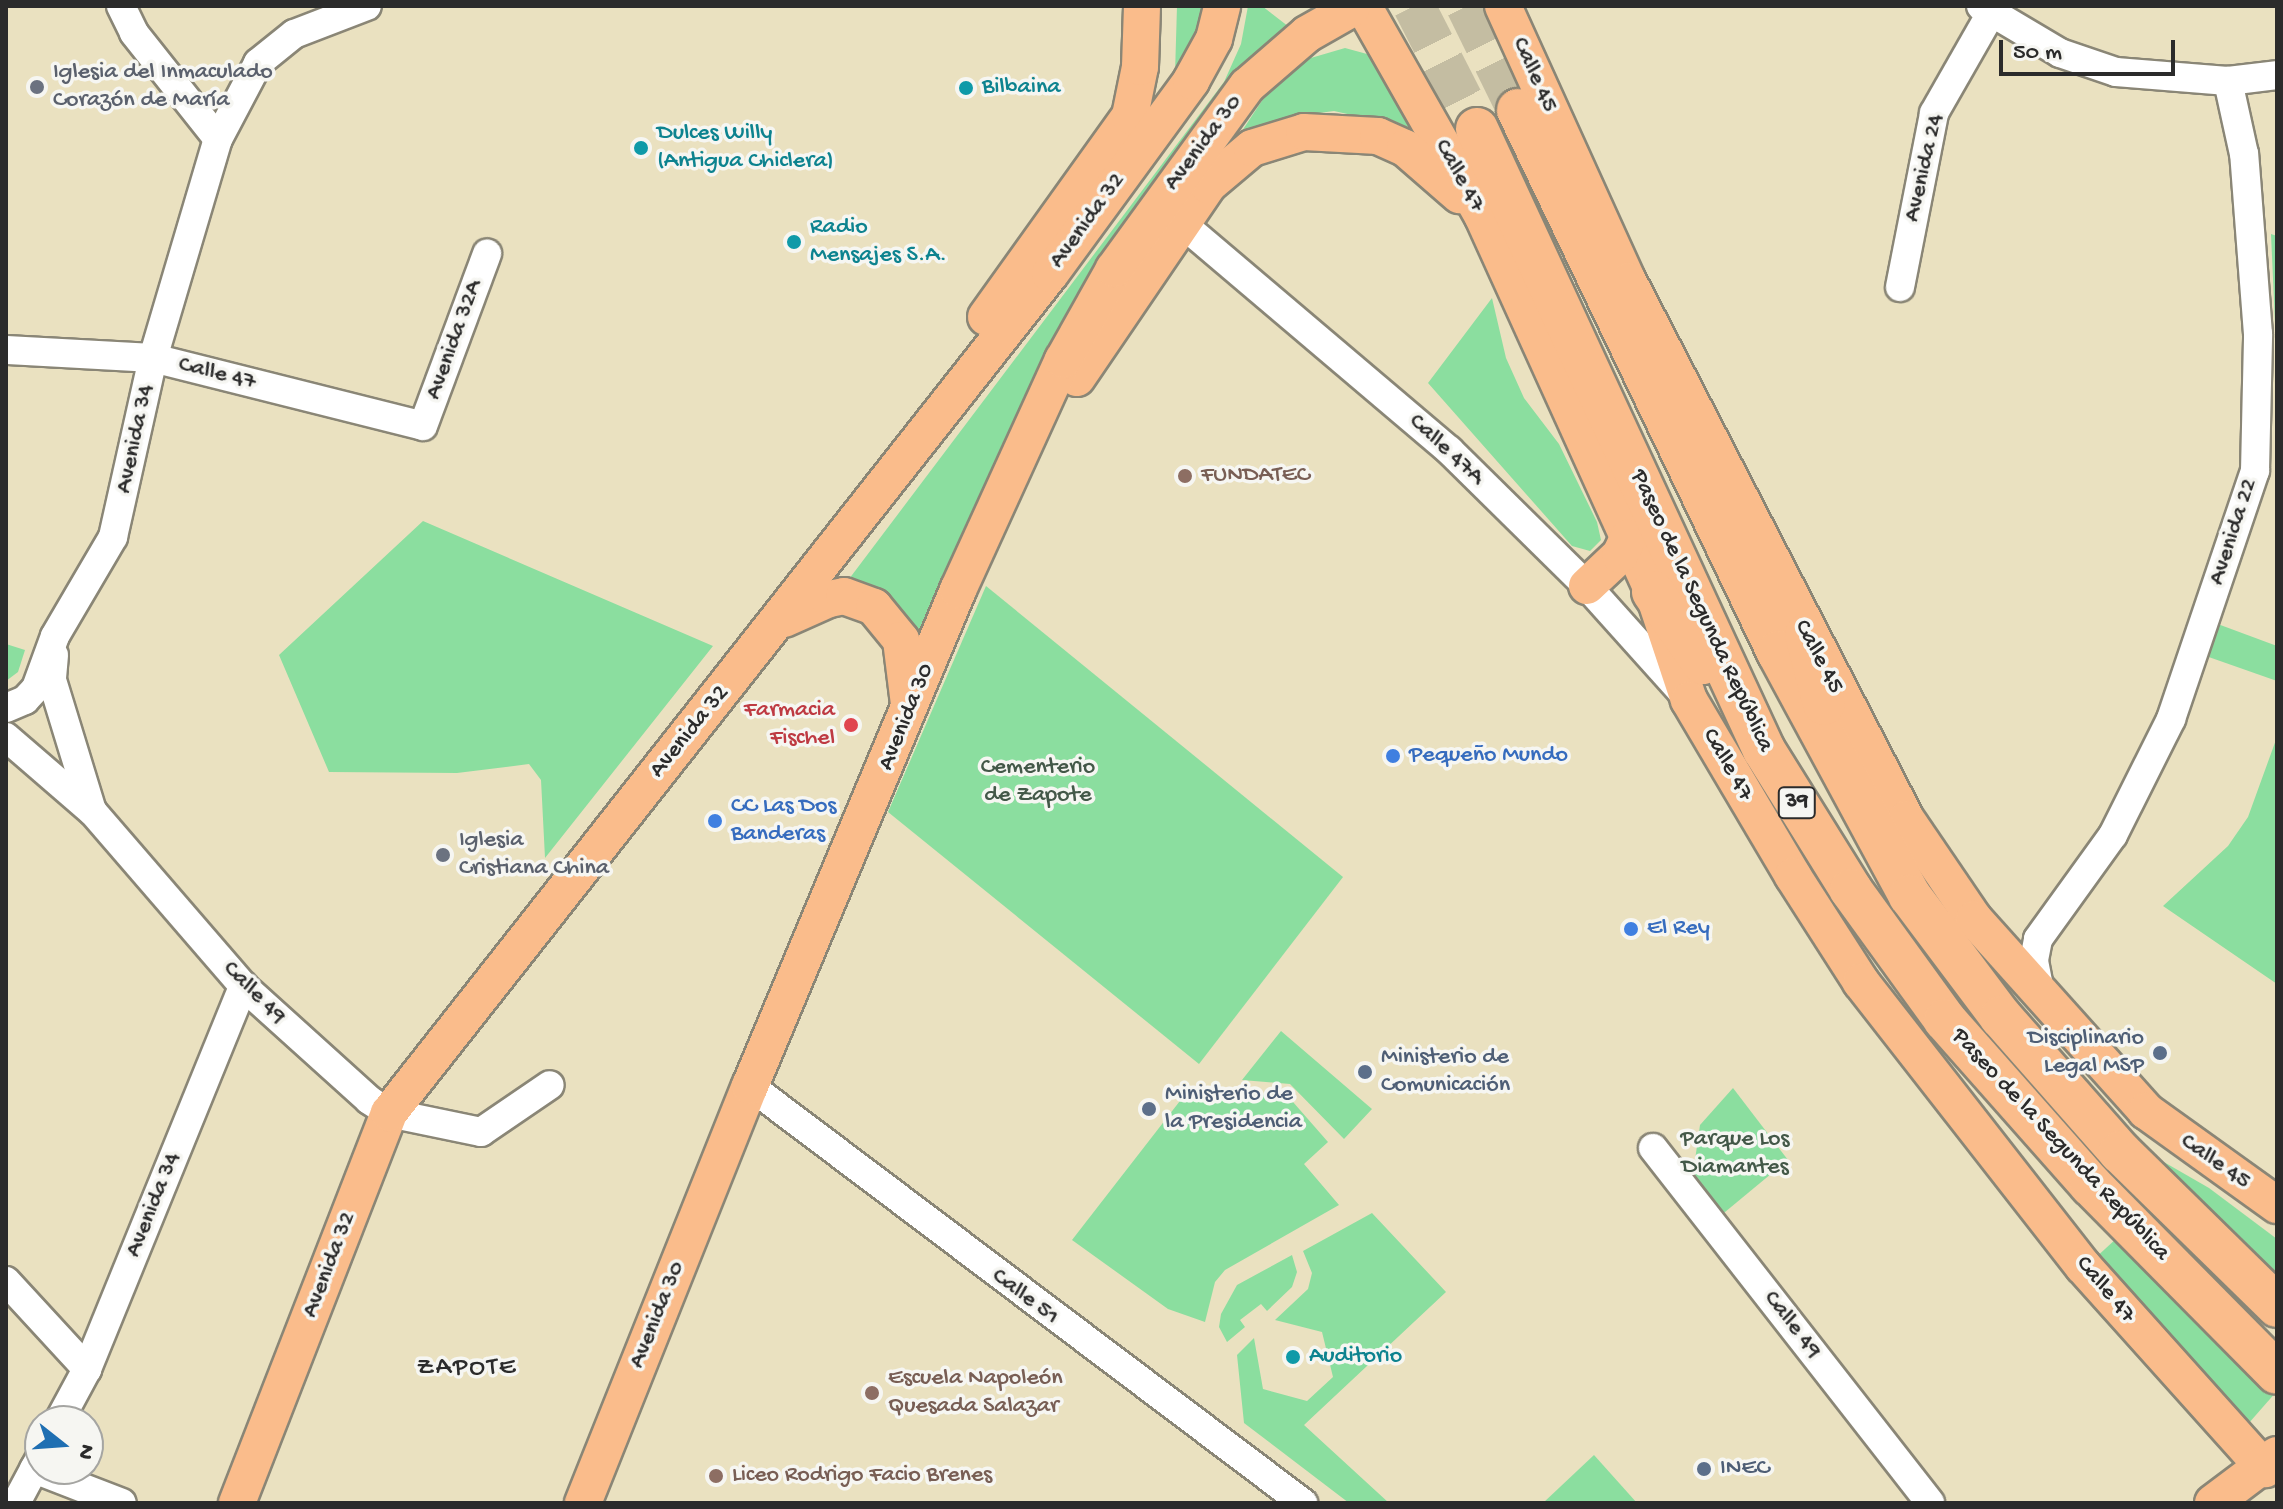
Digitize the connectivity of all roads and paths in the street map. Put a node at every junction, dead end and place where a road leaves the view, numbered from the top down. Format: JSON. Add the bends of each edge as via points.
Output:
{"nodes":[{"id":1,"x":121,"y":6,"type":"edge"},
{"id":2,"x":367,"y":6,"type":"edge"},
{"id":3,"x":1142,"y":6,"type":"edge"},
{"id":4,"x":1222,"y":6,"type":"edge"},
{"id":5,"x":1503,"y":6,"type":"edge"},
{"id":6,"x":1361,"y":8,"type":"edge"},
{"id":7,"x":1986,"y":10,"type":"edge"},
{"id":8,"x":2277,"y":75,"type":"edge"},
{"id":9,"x":2228,"y":81,"type":"junction"},
{"id":10,"x":1518,"y":110,"type":"tunnel mouth"},
{"id":11,"x":1477,"y":129,"type":"tunnel mouth"},
{"id":12,"x":218,"y":139,"type":"junction"},
{"id":13,"x":1483,"y":217,"type":"junction"},
{"id":14,"x":1180,"y":222,"type":"junction"},
{"id":15,"x":487,"y":254,"type":"dead end"},
{"id":16,"x":1900,"y":287,"type":"dead end"},
{"id":17,"x":6,"y":350,"type":"edge"},
{"id":18,"x":153,"y":358,"type":"junction"},
{"id":19,"x":935,"y":417,"type":"junction"},
{"id":20,"x":423,"y":426,"type":"joint"},
{"id":21,"x":1023,"y":448,"type":"junction"},
{"id":22,"x":2266,"y":476,"type":"edge"},
{"id":23,"x":1628,"y":538,"type":"junction"},
{"id":24,"x":1587,"y":586,"type":"junction"},
{"id":25,"x":1653,"y":592,"type":"junction"},
{"id":26,"x":776,"y":623,"type":"junction"},
{"id":27,"x":1806,"y":635,"type":"junction"},
{"id":28,"x":55,"y":636,"type":"junction"},
{"id":29,"x":1689,"y":700,"type":"junction"},
{"id":30,"x":6,"y":708,"type":"edge"},
{"id":31,"x":910,"y":712,"type":"junction"},
{"id":32,"x":6,"y":737,"type":"edge"},
{"id":33,"x":1764,"y":750,"type":"junction"},
{"id":34,"x":1839,"y":767,"type":"junction"},
{"id":35,"x":93,"y":812,"type":"junction"},
{"id":36,"x":2038,"y":939,"type":"junction"},
{"id":37,"x":2000,"y":949,"type":"junction"},
{"id":38,"x":243,"y":986,"type":"junction"},
{"id":39,"x":2041,"y":997,"type":"junction"},
{"id":40,"x":550,"y":1085,"type":"dead end"},
{"id":41,"x":750,"y":1086,"type":"junction"},
{"id":42,"x":389,"y":1113,"type":"junction"},
{"id":43,"x":1653,"y":1148,"type":"dead end"},
{"id":44,"x":2277,"y":1205,"type":"edge"},
{"id":45,"x":6,"y":1281,"type":"edge"},
{"id":46,"x":2277,"y":1306,"type":"edge"},
{"id":47,"x":87,"y":1369,"type":"junction"},
{"id":48,"x":2277,"y":1373,"type":"edge"},
{"id":49,"x":68,"y":1405,"type":"edge"},
{"id":50,"x":2273,"y":1468,"type":"edge"},
{"id":51,"x":25,"y":1485,"type":"edge"},
{"id":52,"x":84,"y":1485,"type":"edge"},
{"id":53,"x":16,"y":1503,"type":"edge"},
{"id":54,"x":122,"y":1503,"type":"edge"},
{"id":55,"x":237,"y":1503,"type":"edge"},
{"id":56,"x":583,"y":1503,"type":"edge"},
{"id":57,"x":1303,"y":1503,"type":"edge"},
{"id":58,"x":1930,"y":1503,"type":"edge"},
{"id":59,"x":2213,"y":1503,"type":"edge"}],
"edges":[{"from":1,"to":12,"type":"street","via":[[134,33]]},
{"from":2,"to":12,"type":"street","name":"Avenida 34","via":[[294,34],[258,63]]},
{"from":3,"to":19,"type":"main road","via":[[1140,67],[1130,116],[958,356]]},
{"from":4,"to":19,"type":"main road","name":"Avenida 32","via":[[1214,39],[1191,81],[1050,274]]},
{"from":5,"to":27,"type":"main road","name":"Calle 45","via":[[1628,281]]},
{"from":6,"to":13,"type":"main road","name":"Calle 47"},
{"from":6,"to":21,"type":"main road","name":"Avenida 30","via":[[1281,52],[1210,133],[1114,269],[1063,360]]},
{"from":7,"to":9,"type":"street","via":[[2060,53],[2116,72]]},
{"from":7,"to":16,"type":"street","name":"Avenida 24","via":[[1934,113]]},
{"from":8,"to":9,"type":"street"},
{"from":9,"to":22,"type":"street","name":"Avenida 22","via":[[2244,154]]},
{"from":10,"to":34,"type":"highway","name":"Paseo de la Segunda República","number":"39","via":[[1696,487]]},
{"from":11,"to":33,"type":"highway","name":"Paseo de la Segunda República","number":"39"},
{"from":12,"to":18,"type":"street","name":"Avenida 34"},
{"from":13,"to":14,"type":"main road","via":[[1405,148],[1378,136],[1326,130],[1277,139],[1230,162]]},
{"from":13,"to":23,"type":"main road","name":"Calle 47"},
{"from":14,"to":21,"type":"main road","via":[[1040,431]]},
{"from":14,"to":24,"type":"street","name":"Calle 47A","via":[[1449,450]]},
{"from":15,"to":20,"type":"street","name":"Avenida 32A"},
{"from":17,"to":18,"type":"street","name":"Calle 47"},
{"from":18,"to":20,"type":"street","name":"Calle 47"},
{"from":18,"to":28,"type":"street","name":"Avenida 34","via":[[113,537]]},
{"from":19,"to":26,"type":"main road","name":"Avenida 32"},
{"from":21,"to":31,"type":"main road","name":"Avenida 30"},
{"from":22,"to":36,"type":"street","name":"Avenida 22","via":[[2171,719],[2113,835]]},
{"from":23,"to":24,"type":"main road","via":[[1620,555]]},
{"from":23,"to":25,"type":"main road","name":"Calle 47"},
{"from":24,"to":29,"type":"street","name":"Calle 47A"},
{"from":25,"to":29,"type":"main road","name":"Calle 47"},
{"from":25,"to":33,"type":"highway"},
{"from":26,"to":31,"type":"main road","via":[[844,596],[874,607],[901,640]]},
{"from":26,"to":42,"type":"main road","name":"Avenida 32"},
{"from":27,"to":34,"type":"highway"},
{"from":27,"to":37,"type":"main road","name":"Calle 45","via":[[1906,819]]},
{"from":28,"to":30,"type":"street","name":"Avenida 34","via":[[36,688]]},
{"from":28,"to":35,"type":"street","name":"Avenida 34","via":[[52,680]]},
{"from":29,"to":50,"type":"main road","name":"Calle 47","via":[[1861,982],[2083,1266]]},
{"from":31,"to":41,"type":"main road","name":"Avenida 30"},
{"from":32,"to":35,"type":"street","name":"Calle 49"},
{"from":33,"to":48,"type":"highway","name":"Paseo de la Segunda República","number":"39","via":[[1851,890],[1945,1020],[2091,1185]]},
{"from":34,"to":46,"type":"highway","name":"Paseo de la Segunda República","number":"39","via":[[1910,896],[2001,1017],[2120,1152]]},
{"from":35,"to":38,"type":"street","name":"Calle 49"},
{"from":36,"to":37,"type":"street"},
{"from":36,"to":39,"type":"street","via":[[2034,960]]},
{"from":37,"to":39,"type":"main road","name":"Calle 45"},
{"from":38,"to":42,"type":"street","name":"Calle 49"},
{"from":38,"to":47,"type":"street","name":"Avenida 34"},
{"from":39,"to":44,"type":"main road","name":"Calle 45","via":[[2146,1111]]},
{"from":40,"to":42,"type":"street","name":"Calle 49","via":[[481,1132]]},
{"from":41,"to":56,"type":"main road","name":"Avenida 30"},
{"from":41,"to":57,"type":"street","name":"Calle 51"},
{"from":42,"to":55,"type":"main road","name":"Avenida 32"},
{"from":43,"to":58,"type":"street","name":"Calle 49"},
{"from":45,"to":47,"type":"street"},
{"from":47,"to":49,"type":"street","name":"Avenida 34"},
{"from":50,"to":59,"type":"main road"},
{"from":51,"to":53,"type":"street"},
{"from":52,"to":54,"type":"street"}]}
